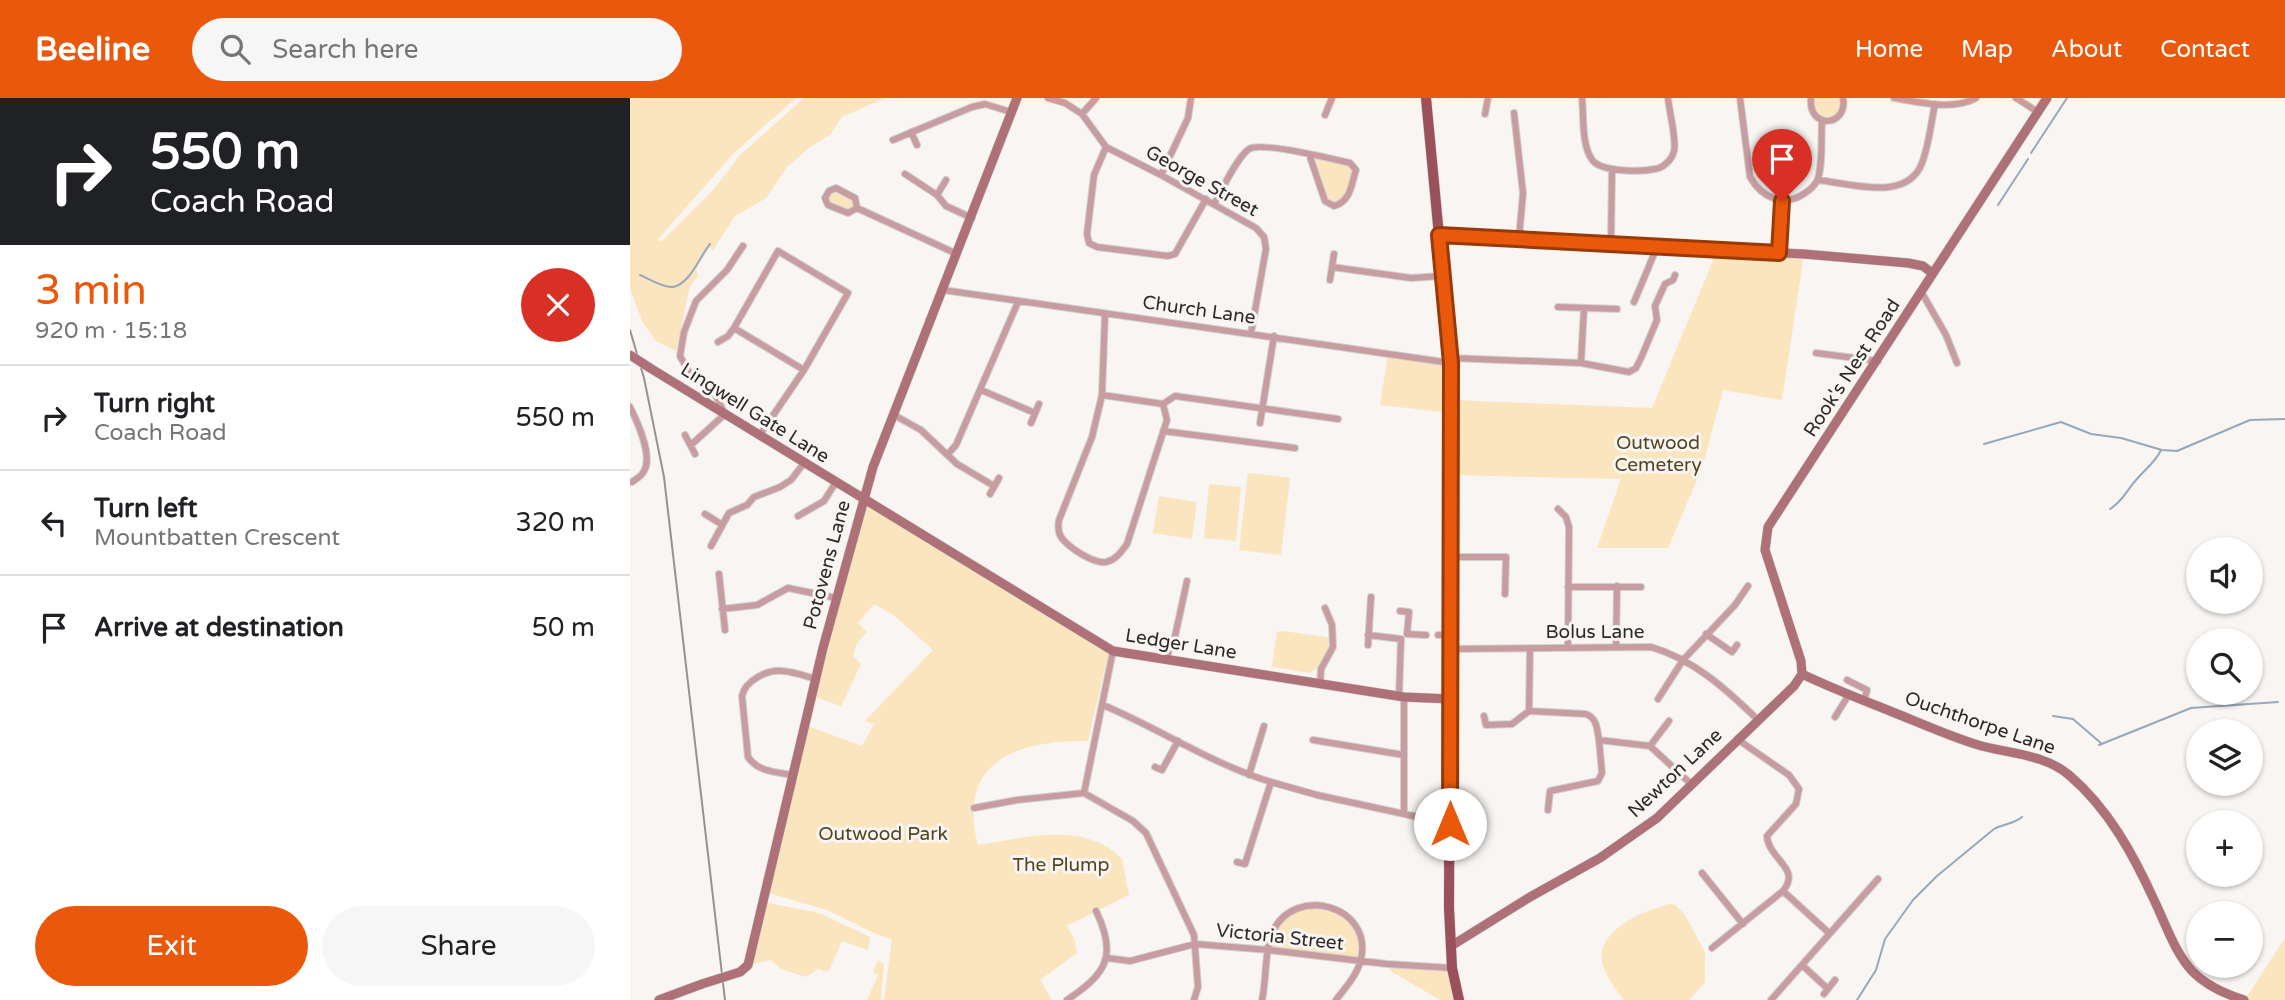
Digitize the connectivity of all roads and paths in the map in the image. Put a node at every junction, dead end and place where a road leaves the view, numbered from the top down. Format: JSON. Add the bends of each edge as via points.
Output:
{"nodes":[{"id":1,"x":1017,"y":98,"type":"edge"},
{"id":2,"x":1048,"y":98,"type":"edge"},
{"id":3,"x":1096,"y":98,"type":"edge"},
{"id":4,"x":1191,"y":98,"type":"edge"},
{"id":5,"x":1332,"y":98,"type":"edge"},
{"id":6,"x":1426,"y":98,"type":"edge"},
{"id":7,"x":1488,"y":98,"type":"edge"},
{"id":8,"x":1582,"y":98,"type":"edge"},
{"id":9,"x":1668,"y":98,"type":"edge"},
{"id":10,"x":1740,"y":98,"type":"edge"},
{"id":11,"x":1811,"y":98,"type":"edge"},
{"id":12,"x":1854,"y":98,"type":"edge"},
{"id":13,"x":1894,"y":98,"type":"edge"},
{"id":14,"x":1976,"y":98,"type":"edge"},
{"id":15,"x":2016,"y":98,"type":"edge"},
{"id":16,"x":2047,"y":98,"type":"edge"},
{"id":17,"x":1843,"y":99,"type":"edge"},
{"id":18,"x":1935,"y":104,"type":"junction"},
{"id":19,"x":1012,"y":112,"type":"junction"},
{"id":20,"x":2038,"y":112,"type":"junction"},
{"id":21,"x":1514,"y":113,"type":"dead end"},
{"id":22,"x":1082,"y":114,"type":"junction"},
{"id":23,"x":1485,"y":114,"type":"dead end"},
{"id":24,"x":1325,"y":115,"type":"dead end"},
{"id":25,"x":1822,"y":120,"type":"junction"},
{"id":26,"x":911,"y":132,"type":"junction"},
{"id":27,"x":892,"y":140,"type":"dead end"},
{"id":28,"x":917,"y":145,"type":"dead end"},
{"id":29,"x":1106,"y":147,"type":"junction"},
{"id":30,"x":1309,"y":154,"type":"junction"},
{"id":31,"x":1612,"y":170,"type":"junction"},
{"id":32,"x":905,"y":174,"type":"dead end"},
{"id":33,"x":1161,"y":175,"type":"junction"},
{"id":34,"x":946,"y":180,"type":"dead end"},
{"id":35,"x":1818,"y":180,"type":"junction"},
{"id":36,"x":937,"y":195,"type":"junction"},
{"id":37,"x":1206,"y":199,"type":"junction"},
{"id":38,"x":1782,"y":201,"type":"junction"},
{"id":39,"x":1214,"y":204,"type":"junction"},
{"id":40,"x":857,"y":208,"type":"junction"},
{"id":41,"x":972,"y":218,"type":"junction"},
{"id":42,"x":1439,"y":235,"type":"junction"},
{"id":43,"x":1520,"y":238,"type":"junction"},
{"id":44,"x":1611,"y":243,"type":"junction"},
{"id":45,"x":743,"y":246,"type":"dead end"},
{"id":46,"x":1657,"y":247,"type":"junction"},
{"id":47,"x":1779,"y":253,"type":"junction"},
{"id":48,"x":957,"y":254,"type":"junction"},
{"id":49,"x":1334,"y":254,"type":"dead end"},
{"id":50,"x":1332,"y":267,"type":"junction"},
{"id":51,"x":1932,"y":273,"type":"junction"},
{"id":52,"x":1675,"y":275,"type":"dead end"},
{"id":53,"x":1442,"y":276,"type":"junction"},
{"id":54,"x":1331,"y":280,"type":"dead end"},
{"id":55,"x":943,"y":290,"type":"junction"},
{"id":56,"x":1922,"y":293,"type":"junction"},
{"id":57,"x":1018,"y":302,"type":"junction"},
{"id":58,"x":1634,"y":302,"type":"dead end"},
{"id":59,"x":1558,"y":307,"type":"dead end"},
{"id":60,"x":1584,"y":308,"type":"junction"},
{"id":61,"x":1617,"y":309,"type":"dead end"},
{"id":62,"x":1105,"y":314,"type":"junction"},
{"id":63,"x":734,"y":328,"type":"junction"},
{"id":64,"x":1251,"y":333,"type":"junction"},
{"id":65,"x":1274,"y":337,"type":"junction"},
{"id":66,"x":718,"y":342,"type":"dead end"},
{"id":67,"x":1816,"y":353,"type":"dead end"},
{"id":68,"x":630,"y":355,"type":"edge"},
{"id":69,"x":1451,"y":360,"type":"junction"},
{"id":70,"x":1878,"y":361,"type":"junction"},
{"id":71,"x":1581,"y":363,"type":"junction"},
{"id":72,"x":1957,"y":363,"type":"dead end"},
{"id":73,"x":804,"y":370,"type":"junction"},
{"id":74,"x":981,"y":390,"type":"junction"},
{"id":75,"x":1102,"y":395,"type":"junction"},
{"id":76,"x":1039,"y":404,"type":"dead end"},
{"id":77,"x":1163,"y":404,"type":"junction"},
{"id":78,"x":630,"y":407,"type":"edge"},
{"id":79,"x":1261,"y":408,"type":"junction"},
{"id":80,"x":725,"y":414,"type":"junction"},
{"id":81,"x":1035,"y":414,"type":"junction"},
{"id":82,"x":894,"y":415,"type":"junction"},
{"id":83,"x":1338,"y":419,"type":"dead end"},
{"id":84,"x":1031,"y":423,"type":"dead end"},
{"id":85,"x":1261,"y":423,"type":"dead end"},
{"id":86,"x":1163,"y":431,"type":"junction"},
{"id":87,"x":685,"y":435,"type":"dead end"},
{"id":88,"x":760,"y":436,"type":"junction"},
{"id":89,"x":691,"y":445,"type":"junction"},
{"id":90,"x":1295,"y":448,"type":"dead end"},
{"id":91,"x":695,"y":454,"type":"dead end"},
{"id":92,"x":948,"y":454,"type":"junction"},
{"id":93,"x":804,"y":463,"type":"junction"},
{"id":94,"x":999,"y":478,"type":"dead end"},
{"id":95,"x":632,"y":482,"type":"edge"},
{"id":96,"x":836,"y":482,"type":"junction"},
{"id":97,"x":994,"y":486,"type":"junction"},
{"id":98,"x":990,"y":494,"type":"dead end"},
{"id":99,"x":863,"y":498,"type":"junction"},
{"id":100,"x":1558,"y":509,"type":"dead end"},
{"id":101,"x":705,"y":514,"type":"dead end"},
{"id":102,"x":798,"y":516,"type":"dead end"},
{"id":103,"x":721,"y":524,"type":"junction"},
{"id":104,"x":711,"y":546,"type":"dead end"},
{"id":105,"x":1451,"y":557,"type":"junction"},
{"id":106,"x":719,"y":574,"type":"dead end"},
{"id":107,"x":1187,"y":581,"type":"dead end"},
{"id":108,"x":1617,"y":586,"type":"junction"},
{"id":109,"x":1748,"y":586,"type":"dead end"},
{"id":110,"x":1568,"y":587,"type":"junction"},
{"id":111,"x":1642,"y":587,"type":"dead end"},
{"id":112,"x":1505,"y":594,"type":"dead end"},
{"id":113,"x":1371,"y":597,"type":"dead end"},
{"id":114,"x":836,"y":598,"type":"junction"},
{"id":115,"x":1325,"y":608,"type":"dead end"},
{"id":116,"x":722,"y":609,"type":"junction"},
{"id":117,"x":1400,"y":611,"type":"dead end"},
{"id":118,"x":725,"y":630,"type":"dead end"},
{"id":119,"x":1706,"y":634,"type":"junction"},
{"id":120,"x":1368,"y":635,"type":"junction"},
{"id":121,"x":1426,"y":635,"type":"dead end"},
{"id":122,"x":1438,"y":635,"type":"dead end"},
{"id":123,"x":1450,"y":635,"type":"junction"},
{"id":124,"x":1368,"y":645,"type":"dead end"},
{"id":125,"x":1737,"y":645,"type":"dead end"},
{"id":126,"x":1616,"y":647,"type":"junction"},
{"id":127,"x":1531,"y":648,"type":"junction"},
{"id":128,"x":1568,"y":648,"type":"junction"},
{"id":129,"x":1450,"y":649,"type":"junction"},
{"id":130,"x":1113,"y":651,"type":"junction"},
{"id":131,"x":1167,"y":660,"type":"junction"},
{"id":132,"x":1683,"y":660,"type":"junction"},
{"id":133,"x":1802,"y":674,"type":"junction"},
{"id":134,"x":816,"y":679,"type":"junction"},
{"id":135,"x":1847,"y":680,"type":"dead end"},
{"id":136,"x":1320,"y":684,"type":"junction"},
{"id":137,"x":1848,"y":695,"type":"junction"},
{"id":138,"x":1401,"y":697,"type":"junction"},
{"id":139,"x":1450,"y":699,"type":"junction"},
{"id":140,"x":1658,"y":699,"type":"dead end"},
{"id":141,"x":1864,"y":701,"type":"junction"},
{"id":142,"x":1103,"y":705,"type":"junction"},
{"id":143,"x":1530,"y":712,"type":"junction"},
{"id":144,"x":1484,"y":716,"type":"dead end"},
{"id":145,"x":1835,"y":717,"type":"dead end"},
{"id":146,"x":1757,"y":719,"type":"junction"},
{"id":147,"x":1669,"y":721,"type":"dead end"},
{"id":148,"x":1264,"y":726,"type":"dead end"},
{"id":149,"x":1737,"y":739,"type":"junction"},
{"id":150,"x":1312,"y":740,"type":"dead end"},
{"id":151,"x":1599,"y":740,"type":"junction"},
{"id":152,"x":1178,"y":741,"type":"junction"},
{"id":153,"x":1650,"y":746,"type":"junction"},
{"id":154,"x":1404,"y":755,"type":"junction"},
{"id":155,"x":1155,"y":767,"type":"dead end"},
{"id":156,"x":793,"y":775,"type":"junction"},
{"id":157,"x":1250,"y":775,"type":"junction"},
{"id":158,"x":1271,"y":782,"type":"junction"},
{"id":159,"x":1690,"y":784,"type":"junction"},
{"id":160,"x":1084,"y":793,"type":"junction"},
{"id":161,"x":974,"y":808,"type":"dead end"},
{"id":162,"x":1548,"y":810,"type":"dead end"},
{"id":163,"x":1404,"y":814,"type":"junction"},
{"id":164,"x":1450,"y":824,"type":"junction"},
{"id":165,"x":1237,"y":862,"type":"dead end"},
{"id":166,"x":1702,"y":873,"type":"dead end"},
{"id":167,"x":1878,"y":879,"type":"dead end"},
{"id":168,"x":1783,"y":891,"type":"junction"},
{"id":169,"x":1096,"y":911,"type":"dead end"},
{"id":170,"x":1109,"y":917,"type":"dead end"},
{"id":171,"x":1100,"y":921,"type":"junction"},
{"id":172,"x":1743,"y":924,"type":"junction"},
{"id":173,"x":1829,"y":933,"type":"junction"},
{"id":174,"x":1195,"y":944,"type":"junction"},
{"id":175,"x":1451,"y":946,"type":"junction"},
{"id":176,"x":1712,"y":948,"type":"dead end"},
{"id":177,"x":1269,"y":950,"type":"junction"},
{"id":178,"x":1107,"y":958,"type":"junction"},
{"id":179,"x":1361,"y":961,"type":"junction"},
{"id":180,"x":1802,"y":965,"type":"junction"},
{"id":181,"x":1452,"y":968,"type":"junction"},
{"id":182,"x":1835,"y":979,"type":"dead end"},
{"id":183,"x":1078,"y":993,"type":"junction"},
{"id":184,"x":659,"y":1000,"type":"edge"},
{"id":185,"x":1067,"y":1000,"type":"edge"},
{"id":186,"x":1083,"y":1000,"type":"edge"},
{"id":187,"x":1194,"y":1000,"type":"edge"},
{"id":188,"x":1262,"y":1000,"type":"edge"},
{"id":189,"x":1336,"y":1000,"type":"edge"},
{"id":190,"x":1459,"y":1000,"type":"edge"},
{"id":191,"x":1771,"y":1000,"type":"edge"},
{"id":192,"x":2244,"y":1000,"type":"edge"}],
"edges":[{"from":1,"to":19,"type":"street","name":"Potovens Lane"},
{"from":2,"to":22,"type":"street","name":"George Street"},
{"from":3,"to":22,"type":"street"},
{"from":4,"to":33,"type":"street","via":[[1188,118]]},
{"from":5,"to":24,"type":"street"},
{"from":6,"to":42,"type":"main road"},
{"from":7,"to":23,"type":"street"},
{"from":8,"to":31,"type":"street","via":[[1592,160]]},
{"from":9,"to":31,"type":"street","via":[[1674,150],[1669,161],[1657,169]]},
{"from":10,"to":38,"type":"street","via":[[1750,177],[1768,197]]},
{"from":11,"to":25,"type":"street","via":[[1811,110]]},
{"from":12,"to":17,"type":"street"},
{"from":13,"to":18,"type":"street"},
{"from":14,"to":18,"type":"street"},
{"from":15,"to":20,"type":"street"},
{"from":16,"to":20,"type":"street","name":"Rook's Nest Road"},
{"from":17,"to":25,"type":"street","via":[[1839,116]]},
{"from":18,"to":35,"type":"street","via":[[1922,164],[1914,178],[1887,188]]},
{"from":19,"to":26,"type":"street","via":[[985,104]]},
{"from":19,"to":41,"type":"street","name":"Potovens Lane"},
{"from":20,"to":51,"type":"street","name":"Rook's Nest Road"},
{"from":21,"to":43,"type":"street","via":[[1523,193]]},
{"from":22,"to":29,"type":"street","name":"George Street"},
{"from":25,"to":35,"type":"street"},
{"from":26,"to":27,"type":"street"},
{"from":26,"to":28,"type":"street"},
{"from":29,"to":33,"type":"street","name":"George Street"},
{"from":29,"to":37,"type":"street","via":[[1094,174],[1089,243],[1175,254]]},
{"from":30,"to":30,"type":"street","via":[[1350,163],[1356,170],[1343,203],[1334,206],[1325,201]]},
{"from":30,"to":39,"type":"street","via":[[1257,145],[1247,149]]},
{"from":31,"to":44,"type":"street"},
{"from":32,"to":36,"type":"street"},
{"from":33,"to":37,"type":"street","name":"George Street"},
{"from":34,"to":36,"type":"street"},
{"from":35,"to":38,"type":"street","via":[[1802,195]]},
{"from":36,"to":41,"type":"street","via":[[947,206]]},
{"from":37,"to":39,"type":"street","name":"George Street"},
{"from":38,"to":47,"type":"street"},
{"from":39,"to":64,"type":"street","name":"George Street","via":[[1264,237],[1265,262]]},
{"from":40,"to":40,"type":"street","via":[[855,198],[836,188],[825,198],[828,205],[848,213]]},
{"from":40,"to":48,"type":"street"},
{"from":41,"to":48,"type":"street","name":"Potovens Lane"},
{"from":42,"to":43,"type":"street"},
{"from":42,"to":53,"type":"main road"},
{"from":43,"to":44,"type":"street"},
{"from":44,"to":46,"type":"street"},
{"from":45,"to":80,"type":"street","via":[[696,301],[680,356],[693,379],[714,392]]},
{"from":46,"to":47,"type":"street"},
{"from":46,"to":58,"type":"street"},
{"from":47,"to":51,"type":"street","via":[[1908,263]]},
{"from":48,"to":55,"type":"street","name":"Potovens Lane"},
{"from":49,"to":50,"type":"street"},
{"from":50,"to":53,"type":"street","via":[[1411,278]]},
{"from":50,"to":54,"type":"street"},
{"from":51,"to":56,"type":"street","name":"Rook's Nest Road"},
{"from":52,"to":71,"type":"street","name":"Church Lane","via":[[1665,284],[1655,306],[1657,320],[1636,368],[1622,373]]},
{"from":53,"to":69,"type":"main road"},
{"from":55,"to":57,"type":"street","name":"Church Lane"},
{"from":55,"to":82,"type":"street","name":"Potovens Lane"},
{"from":56,"to":70,"type":"street","name":"Rook's Nest Road"},
{"from":56,"to":72,"type":"street"},
{"from":57,"to":62,"type":"street","name":"Church Lane"},
{"from":57,"to":74,"type":"street"},
{"from":59,"to":60,"type":"street"},
{"from":60,"to":61,"type":"street"},
{"from":60,"to":71,"type":"street"},
{"from":62,"to":64,"type":"street","name":"Church Lane"},
{"from":62,"to":75,"type":"street"},
{"from":63,"to":66,"type":"street"},
{"from":63,"to":73,"type":"street"},
{"from":63,"to":73,"type":"street","via":[[778,251],[848,293]]},
{"from":64,"to":65,"type":"street","name":"Church Lane"},
{"from":65,"to":69,"type":"street","name":"Church Lane"},
{"from":65,"to":79,"type":"street"},
{"from":67,"to":70,"type":"street"},
{"from":68,"to":80,"type":"street","name":"Lingwell Gate Lane","bridge":true},
{"from":69,"to":71,"type":"street","name":"Church Lane"},
{"from":69,"to":105,"type":"main road"},
{"from":70,"to":133,"type":"street","name":"Rook's Nest Road","via":[[1772,519],[1766,536],[1768,562]]},
{"from":73,"to":88,"type":"street"},
{"from":74,"to":81,"type":"street"},
{"from":74,"to":92,"type":"street"},
{"from":75,"to":77,"type":"street"},
{"from":75,"to":86,"type":"street","via":[[1092,437],[1059,520],[1064,539],[1083,554],[1108,562],[1127,544]]},
{"from":76,"to":81,"type":"street"},
{"from":77,"to":79,"type":"street","via":[[1175,396]]},
{"from":77,"to":86,"type":"street","via":[[1167,420]]},
{"from":78,"to":95,"type":"street","via":[[646,463],[644,472]]},
{"from":79,"to":83,"type":"street"},
{"from":79,"to":85,"type":"street"},
{"from":80,"to":88,"type":"street","name":"Lingwell Gate Lane"},
{"from":80,"to":89,"type":"street"},
{"from":81,"to":84,"type":"street"},
{"from":82,"to":92,"type":"street","via":[[921,429]]},
{"from":82,"to":99,"type":"street","name":"Potovens Lane"},
{"from":86,"to":90,"type":"street"},
{"from":87,"to":89,"type":"street"},
{"from":88,"to":93,"type":"street","name":"Lingwell Gate Lane"},
{"from":89,"to":91,"type":"street"},
{"from":92,"to":97,"type":"street","via":[[966,471]]},
{"from":93,"to":96,"type":"street","name":"Lingwell Gate Lane"},
{"from":93,"to":103,"type":"street","via":[[791,480],[734,509]]},
{"from":94,"to":97,"type":"street"},
{"from":96,"to":99,"type":"street","name":"Lingwell Gate Lane"},
{"from":96,"to":102,"type":"street","via":[[824,501]]},
{"from":97,"to":98,"type":"street"},
{"from":99,"to":114,"type":"street","name":"Potovens Lane"},
{"from":99,"to":130,"type":"street","name":"Ledger Lane"},
{"from":100,"to":110,"type":"street","via":[[1569,527]]},
{"from":101,"to":103,"type":"street"},
{"from":103,"to":104,"type":"street"},
{"from":105,"to":112,"type":"street","via":[[1506,557]]},
{"from":105,"to":123,"type":"main road"},
{"from":106,"to":116,"type":"street"},
{"from":107,"to":131,"type":"street"},
{"from":108,"to":110,"type":"street"},
{"from":108,"to":111,"type":"street"},
{"from":108,"to":126,"type":"street"},
{"from":109,"to":119,"type":"street"},
{"from":110,"to":128,"type":"street"},
{"from":113,"to":120,"type":"street"},
{"from":114,"to":116,"type":"street","via":[[788,588],[757,605]]},
{"from":114,"to":134,"type":"street","name":"Potovens Lane"},
{"from":115,"to":136,"type":"street","via":[[1333,647],[1321,669]]},
{"from":116,"to":118,"type":"street"},
{"from":117,"to":121,"type":"street","via":[[1409,612],[1407,634]]},
{"from":119,"to":125,"type":"street","via":[[1732,652]]},
{"from":119,"to":132,"type":"street"},
{"from":120,"to":124,"type":"street"},
{"from":120,"to":138,"type":"street","via":[[1401,639]]},
{"from":122,"to":123,"type":"street"},
{"from":123,"to":129,"type":"main road"},
{"from":126,"to":128,"type":"street","name":"Bolus Lane"},
{"from":126,"to":132,"type":"street","name":"Bolus Lane","via":[[1651,647]]},
{"from":127,"to":128,"type":"street","name":"Bolus Lane"},
{"from":127,"to":129,"type":"street","name":"Bolus Lane"},
{"from":127,"to":143,"type":"street"},
{"from":129,"to":139,"type":"main road"},
{"from":130,"to":131,"type":"street","name":"Ledger Lane"},
{"from":130,"to":142,"type":"street"},
{"from":131,"to":136,"type":"street","name":"Ledger Lane"},
{"from":132,"to":140,"type":"street"},
{"from":132,"to":146,"type":"street","name":"Bolus Lane","via":[[1724,687]]},
{"from":133,"to":137,"type":"street","name":"Ouchthorpe Lane"},
{"from":133,"to":146,"type":"street","name":"Newton Lane"},
{"from":134,"to":156,"type":"street","name":"Potovens Lane"},
{"from":134,"to":156,"type":"street","via":[[781,670],[771,672],[750,682],[742,696],[752,764]]},
{"from":135,"to":141,"type":"street","via":[[1867,690]]},
{"from":136,"to":138,"type":"street","name":"Ledger Lane"},
{"from":137,"to":141,"type":"street","name":"Ouchthorpe Lane"},
{"from":137,"to":145,"type":"street"},
{"from":138,"to":139,"type":"street","name":"Ledger Lane"},
{"from":138,"to":154,"type":"street"},
{"from":139,"to":164,"type":"main road"},
{"from":141,"to":192,"type":"street","name":"Ouchthorpe Lane","via":[[1978,745],[2038,758],[2071,777],[2126,843],[2189,967],[2217,990]]},
{"from":142,"to":152,"type":"street"},
{"from":142,"to":160,"type":"street"},
{"from":143,"to":144,"type":"street","via":[[1512,724],[1486,725]]},
{"from":143,"to":151,"type":"street","via":[[1586,713],[1595,722]]},
{"from":146,"to":149,"type":"street","name":"Newton Lane"},
{"from":147,"to":153,"type":"street"},
{"from":148,"to":157,"type":"street"},
{"from":149,"to":159,"type":"street","name":"Newton Lane"},
{"from":149,"to":168,"type":"street","via":[[1789,775],[1799,789],[1796,804],[1768,836],[1790,877]]},
{"from":150,"to":154,"type":"street"},
{"from":151,"to":153,"type":"street"},
{"from":151,"to":162,"type":"street","via":[[1602,773],[1598,781],[1550,791]]},
{"from":152,"to":155,"type":"street","via":[[1162,770]]},
{"from":152,"to":157,"type":"street"},
{"from":153,"to":159,"type":"street"},
{"from":154,"to":163,"type":"street"},
{"from":156,"to":184,"type":"street","name":"Potovens Lane","bridge":true,"via":[[748,965],[740,972]]},
{"from":157,"to":158,"type":"street"},
{"from":158,"to":163,"type":"street"},
{"from":158,"to":165,"type":"street","via":[[1244,864]]},
{"from":159,"to":175,"type":"street","name":"Newton Lane","via":[[1657,818],[1600,858]]},
{"from":160,"to":161,"type":"street"},
{"from":160,"to":174,"type":"street","via":[[1146,833]]},
{"from":163,"to":164,"type":"street"},
{"from":164,"to":175,"type":"main road"},
{"from":166,"to":172,"type":"street"},
{"from":167,"to":173,"type":"street"},
{"from":168,"to":172,"type":"street"},
{"from":168,"to":173,"type":"street"},
{"from":169,"to":171,"type":"street"},
{"from":170,"to":171,"type":"street"},
{"from":171,"to":178,"type":"street"},
{"from":172,"to":176,"type":"street"},
{"from":173,"to":180,"type":"street"},
{"from":174,"to":177,"type":"street","name":"Victoria Street"},
{"from":174,"to":178,"type":"street","name":"Victoria Street","via":[[1130,961]]},
{"from":174,"to":187,"type":"street","via":[[1198,987]]},
{"from":175,"to":181,"type":"main road"},
{"from":177,"to":179,"type":"street","name":"Victoria Street"},
{"from":177,"to":179,"type":"street","via":[[1279,922],[1305,906],[1321,905],[1337,909],[1358,928],[1363,943]]},
{"from":177,"to":188,"type":"street"},
{"from":178,"to":183,"type":"street","via":[[1097,977]]},
{"from":179,"to":181,"type":"street","name":"Victoria Street"},
{"from":179,"to":189,"type":"street"},
{"from":180,"to":182,"type":"street","via":[[1826,991]]},
{"from":180,"to":191,"type":"street"},
{"from":181,"to":190,"type":"main road"},
{"from":183,"to":185,"type":"street"},
{"from":183,"to":186,"type":"street"}]}
